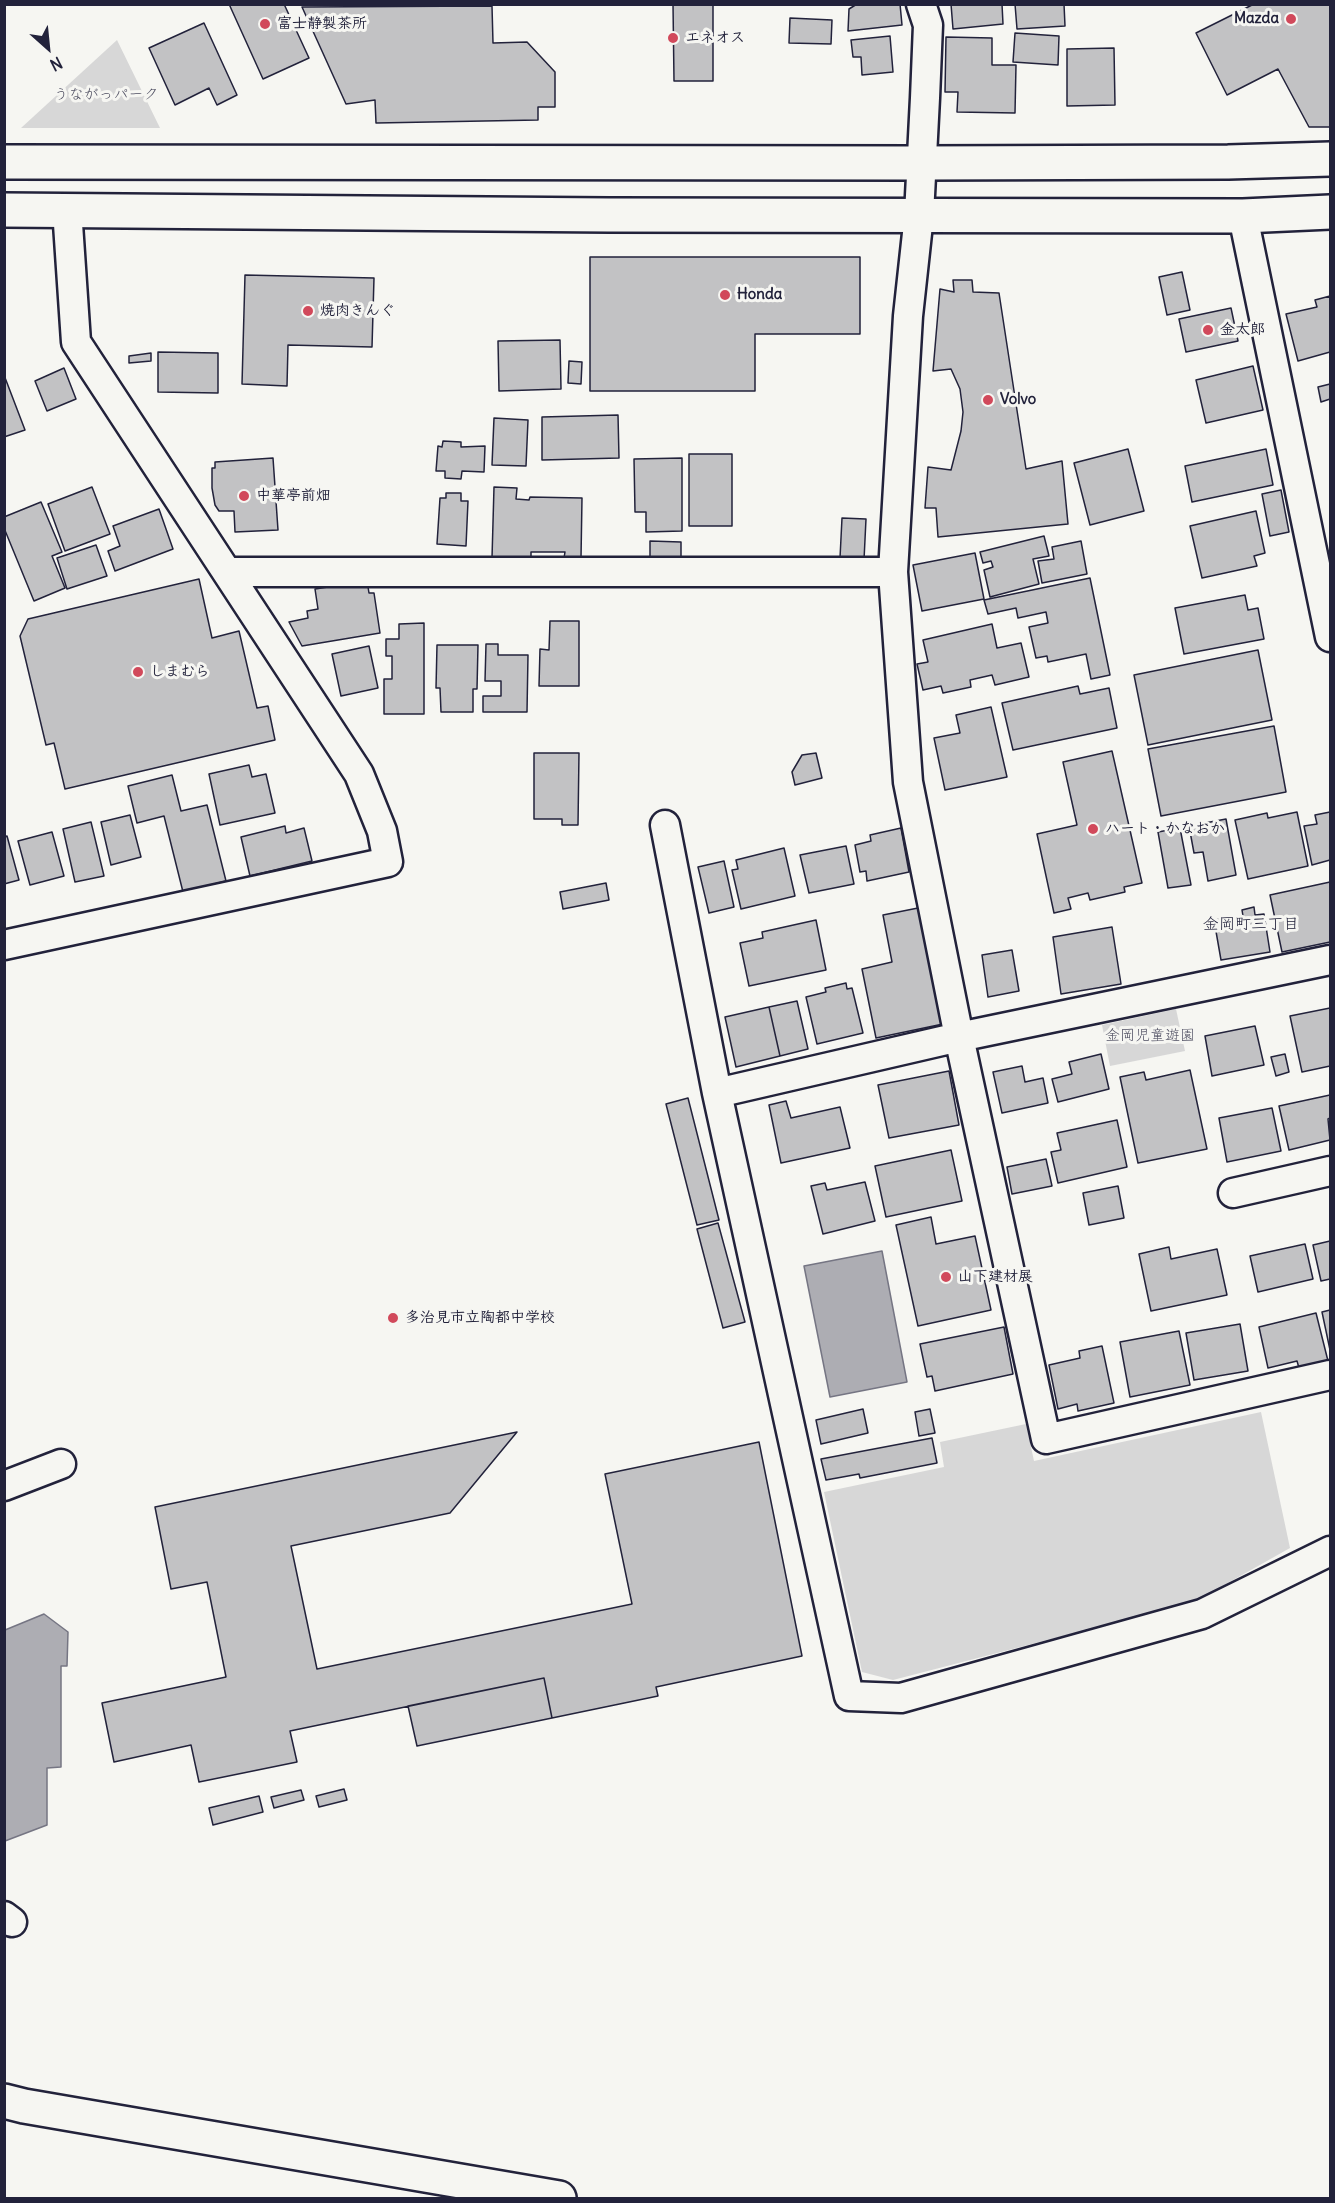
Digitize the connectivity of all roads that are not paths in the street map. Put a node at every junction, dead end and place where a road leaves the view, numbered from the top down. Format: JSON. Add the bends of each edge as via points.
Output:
{"nodes":[{"id":1,"x":921,"y":4,"type":"edge"},
{"id":2,"x":1330,"y":159,"type":"edge"},
{"id":3,"x":4,"y":162,"type":"edge"},
{"id":4,"x":921,"y":163,"type":"junction"},
{"id":5,"x":67,"y":209,"type":"junction"},
{"id":6,"x":4,"y":210,"type":"edge"},
{"id":7,"x":1330,"y":212,"type":"edge"},
{"id":8,"x":918,"y":215,"type":"junction"},
{"id":9,"x":1243,"y":216,"type":"junction"},
{"id":10,"x":228,"y":572,"type":"junction"},
{"id":11,"x":893,"y":572,"type":"junction"},
{"id":12,"x":1330,"y":637,"type":"edge"},
{"id":13,"x":665,"y":825,"type":"dead end"},
{"id":14,"x":4,"y":945,"type":"edge"},
{"id":15,"x":1330,"y":960,"type":"edge"},
{"id":16,"x":959,"y":1037,"type":"junction"},
{"id":17,"x":717,"y":1093,"type":"junction"},
{"id":18,"x":1330,"y":1171,"type":"edge"},
{"id":19,"x":1233,"y":1193,"type":"dead end"},
{"id":20,"x":1330,"y":1375,"type":"edge"},
{"id":21,"x":61,"y":1464,"type":"dead end"},
{"id":22,"x":4,"y":1486,"type":"edge"},
{"id":23,"x":1330,"y":1551,"type":"edge"},
{"id":24,"x":4,"y":2101,"type":"edge"},
{"id":25,"x":559,"y":2199,"type":"edge"}],
"edges":[{"from":1,"to":4,"type":"street","via":[[928,25]]},
{"from":2,"to":4,"type":"street"},
{"from":3,"to":4,"type":"street"},
{"from":4,"to":8,"type":"street"},
{"from":5,"to":6,"type":"street"},
{"from":5,"to":8,"type":"street"},
{"from":5,"to":10,"type":"street","via":[[76,342]]},
{"from":7,"to":9,"type":"street"},
{"from":8,"to":9,"type":"street"},
{"from":8,"to":11,"type":"street"},
{"from":9,"to":12,"type":"street"},
{"from":10,"to":11,"type":"street"},
{"from":10,"to":14,"type":"street","via":[[359,774],[382,831],[388,862]]},
{"from":11,"to":16,"type":"street","via":[[908,782]]},
{"from":13,"to":17,"type":"street"},
{"from":15,"to":16,"type":"street"},
{"from":16,"to":17,"type":"street"},
{"from":16,"to":20,"type":"street","via":[[1046,1439]]},
{"from":17,"to":23,"type":"street","via":[[849,1696],[901,1698],[1202,1614]]},
{"from":18,"to":19,"type":"street"},
{"from":21,"to":22,"type":"street"},
{"from":24,"to":25,"type":"street"}]}
